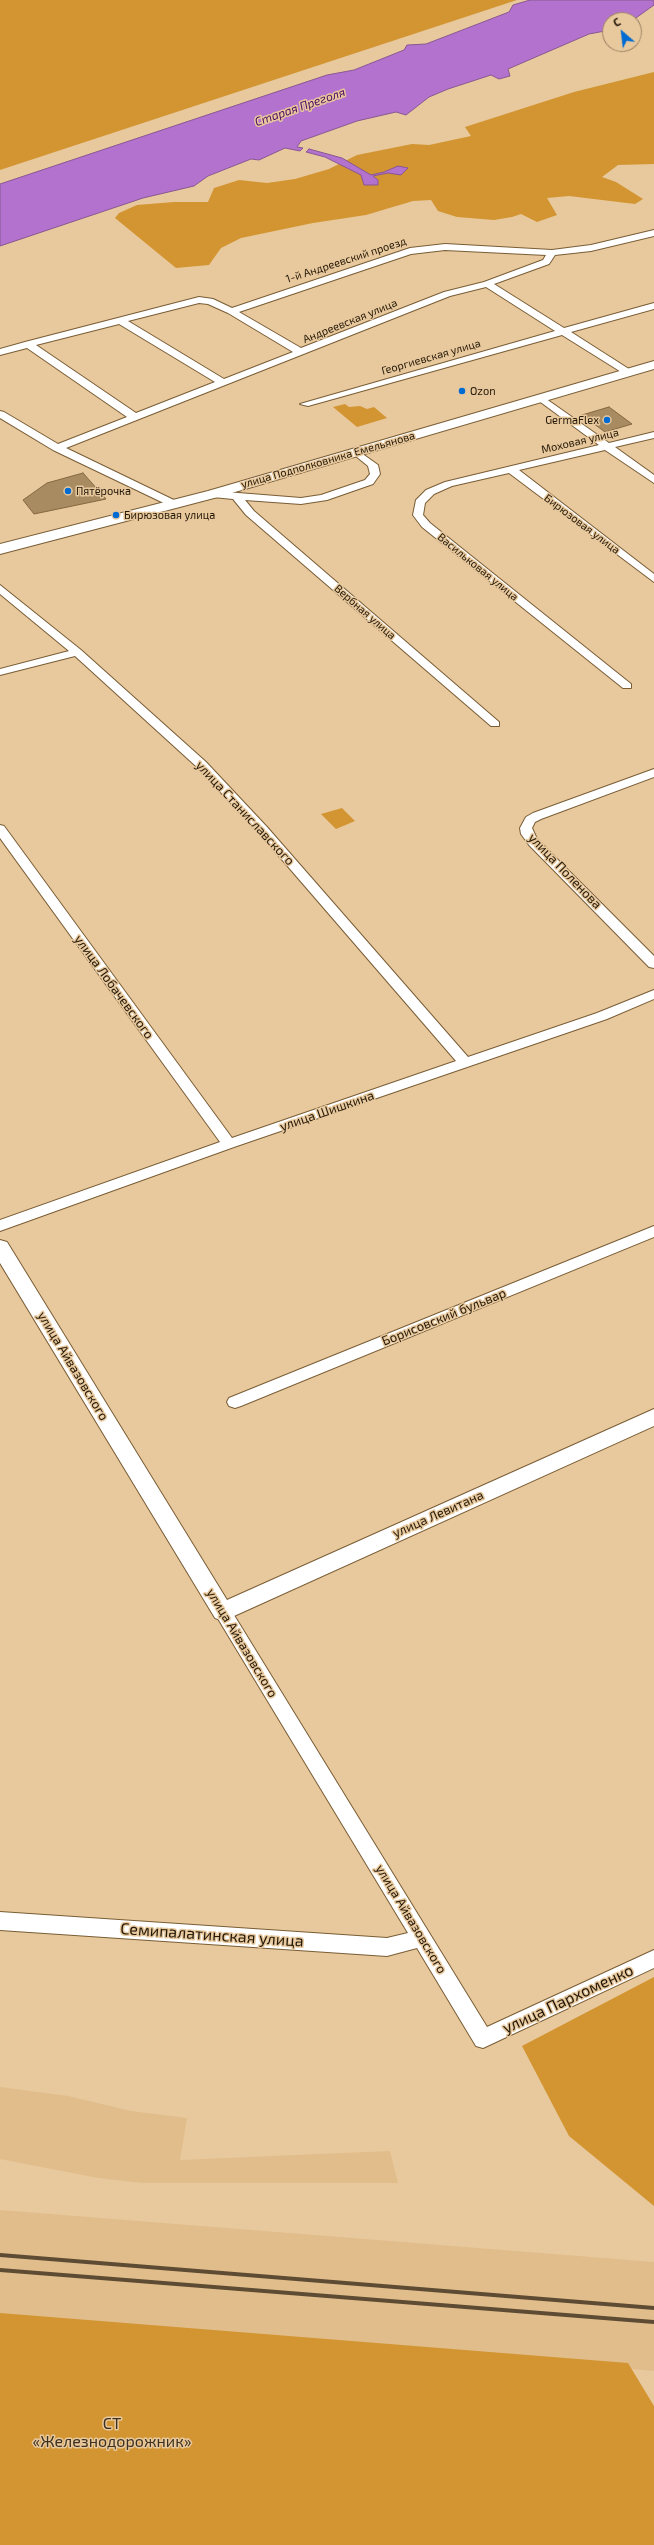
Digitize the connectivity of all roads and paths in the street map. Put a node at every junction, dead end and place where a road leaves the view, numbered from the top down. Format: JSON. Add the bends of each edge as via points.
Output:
{"nodes":[{"id":1,"x":654,"y":233,"type":"edge"},
{"id":2,"x":552,"y":253,"type":"junction"},
{"id":3,"x":487,"y":284,"type":"junction"},
{"id":4,"x":654,"y":306,"type":"edge"},
{"id":5,"x":232,"y":311,"type":"junction"},
{"id":6,"x":119,"y":320,"type":"junction"},
{"id":7,"x":563,"y":332,"type":"junction"},
{"id":8,"x":28,"y":344,"type":"junction"},
{"id":9,"x":0,"y":352,"type":"edge"},
{"id":10,"x":302,"y":353,"type":"junction"},
{"id":11,"x":654,"y":365,"type":"edge"},
{"id":12,"x":629,"y":373,"type":"junction"},
{"id":13,"x":224,"y":383,"type":"junction"},
{"id":14,"x":542,"y":399,"type":"junction"},
{"id":15,"x":305,"y":404,"type":"dead end"},
{"id":16,"x":0,"y":414,"type":"edge"},
{"id":17,"x":134,"y":418,"type":"junction"},
{"id":18,"x":654,"y":436,"type":"edge"},
{"id":19,"x":609,"y":447,"type":"junction"},
{"id":20,"x":57,"y":448,"type":"junction"},
{"id":21,"x":357,"y":453,"type":"junction"},
{"id":22,"x":511,"y":469,"type":"junction"},
{"id":23,"x":654,"y":480,"type":"edge"},
{"id":24,"x":212,"y":494,"type":"junction"},
{"id":25,"x":238,"y":497,"type":"junction"},
{"id":26,"x":174,"y":504,"type":"junction"},
{"id":27,"x":0,"y":549,"type":"edge"},
{"id":28,"x":654,"y":578,"type":"edge"},
{"id":29,"x":0,"y":588,"type":"edge"},
{"id":30,"x":76,"y":652,"type":"junction"},
{"id":31,"x":0,"y":672,"type":"edge"},
{"id":32,"x":627,"y":686,"type":"dead end"},
{"id":33,"x":495,"y":724,"type":"dead end"},
{"id":34,"x":654,"y":773,"type":"edge"},
{"id":35,"x":0,"y":829,"type":"edge"},
{"id":36,"x":654,"y":964,"type":"edge"},
{"id":37,"x":654,"y":994,"type":"edge"},
{"id":38,"x":465,"y":1063,"type":"junction"},
{"id":39,"x":229,"y":1144,"type":"junction"},
{"id":40,"x":0,"y":1226,"type":"edge"},
{"id":41,"x":654,"y":1231,"type":"edge"},
{"id":42,"x":0,"y":1247,"type":"edge"},
{"id":43,"x":235,"y":1402,"type":"dead end"},
{"id":44,"x":654,"y":1417,"type":"edge"},
{"id":45,"x":223,"y":1612,"type":"junction"},
{"id":46,"x":0,"y":1921,"type":"edge"},
{"id":47,"x":422,"y":1938,"type":"junction"},
{"id":48,"x":654,"y":1959,"type":"edge"},
{"id":49,"x":483,"y":2039,"type":"joint"}],
"edges":[{"from":1,"to":2,"type":"street","via":[[591,248]]},
{"from":2,"to":3,"type":"street","name":"Андреевская улица","via":[[546,262]]},
{"from":2,"to":5,"type":"street","name":"1-й Андреевский проезд","via":[[445,247],[410,251]]},
{"from":3,"to":7,"type":"street"},
{"from":3,"to":10,"type":"street","name":"Андреевская улица","via":[[447,294]]},
{"from":4,"to":7,"type":"street","name":"Георгиевская улица"},
{"from":5,"to":6,"type":"street","via":[[210,301],[199,300]]},
{"from":5,"to":10,"type":"street"},
{"from":6,"to":8,"type":"street"},
{"from":6,"to":13,"type":"street"},
{"from":7,"to":12,"type":"street"},
{"from":7,"to":15,"type":"street","name":"Георгиевская улица"},
{"from":8,"to":9,"type":"street"},
{"from":8,"to":17,"type":"street"},
{"from":10,"to":13,"type":"street","name":"Андреевская улица"},
{"from":11,"to":12,"type":"main road","name":"улица Подполковника Емельянова"},
{"from":12,"to":14,"type":"main road","name":"улица Подполковника Емельянова"},
{"from":13,"to":17,"type":"street","name":"Андреевская улица"},
{"from":14,"to":19,"type":"street"},
{"from":14,"to":21,"type":"main road","name":"улица Подполковника Емельянова"},
{"from":16,"to":20,"type":"street"},
{"from":17,"to":20,"type":"street","name":"Андреевская улица"},
{"from":18,"to":19,"type":"street","name":"Моховая улица"},
{"from":19,"to":22,"type":"street","name":"Моховая улица"},
{"from":19,"to":23,"type":"street"},
{"from":20,"to":26,"type":"street"},
{"from":21,"to":24,"type":"main road","name":"улица Подполковника Емельянова"},
{"from":21,"to":25,"type":"street","via":[[373,465],[375,474],[369,482],[323,498],[300,501]]},
{"from":22,"to":28,"type":"street","name":"Бирюзовая улица"},
{"from":22,"to":32,"type":"street","name":"Васильковая улица","via":[[449,484],[430,492],[420,502],[418,515],[432,530]]},
{"from":24,"to":25,"type":"street"},
{"from":24,"to":26,"type":"main road","name":"улица Подполковника Емельянова"},
{"from":25,"to":33,"type":"street","name":"Вербная улица","via":[[250,513]]},
{"from":26,"to":27,"type":"main road","name":"улица Подполковника Емельянова"},
{"from":29,"to":30,"type":"street","name":"улица Станиславского"},
{"from":30,"to":31,"type":"street"},
{"from":30,"to":38,"type":"street","name":"улица Станиславского","via":[[202,765],[264,830]]},
{"from":34,"to":36,"type":"street","name":"улица Поленова","via":[[537,816],[530,820],[526,828],[533,842]]},
{"from":35,"to":39,"type":"street","name":"улица Лобачевского"},
{"from":37,"to":38,"type":"street","name":"улица Шишкина","via":[[602,1016]]},
{"from":38,"to":39,"type":"street","name":"улица Шишкина"},
{"from":39,"to":40,"type":"street","name":"улица Шишкина"},
{"from":41,"to":43,"type":"street","name":"Борисовский бульвар"},
{"from":42,"to":45,"type":"street","name":"улица Айвазовского"},
{"from":44,"to":45,"type":"street","name":"улица Левитана"},
{"from":45,"to":47,"type":"street","name":"улица Айвазовского"},
{"from":46,"to":47,"type":"street","name":"Семипалатинская улица","via":[[387,1947]]},
{"from":47,"to":49,"type":"street","name":"улица Айвазовского"},
{"from":48,"to":49,"type":"street","name":"улица Пархоменко"}]}
